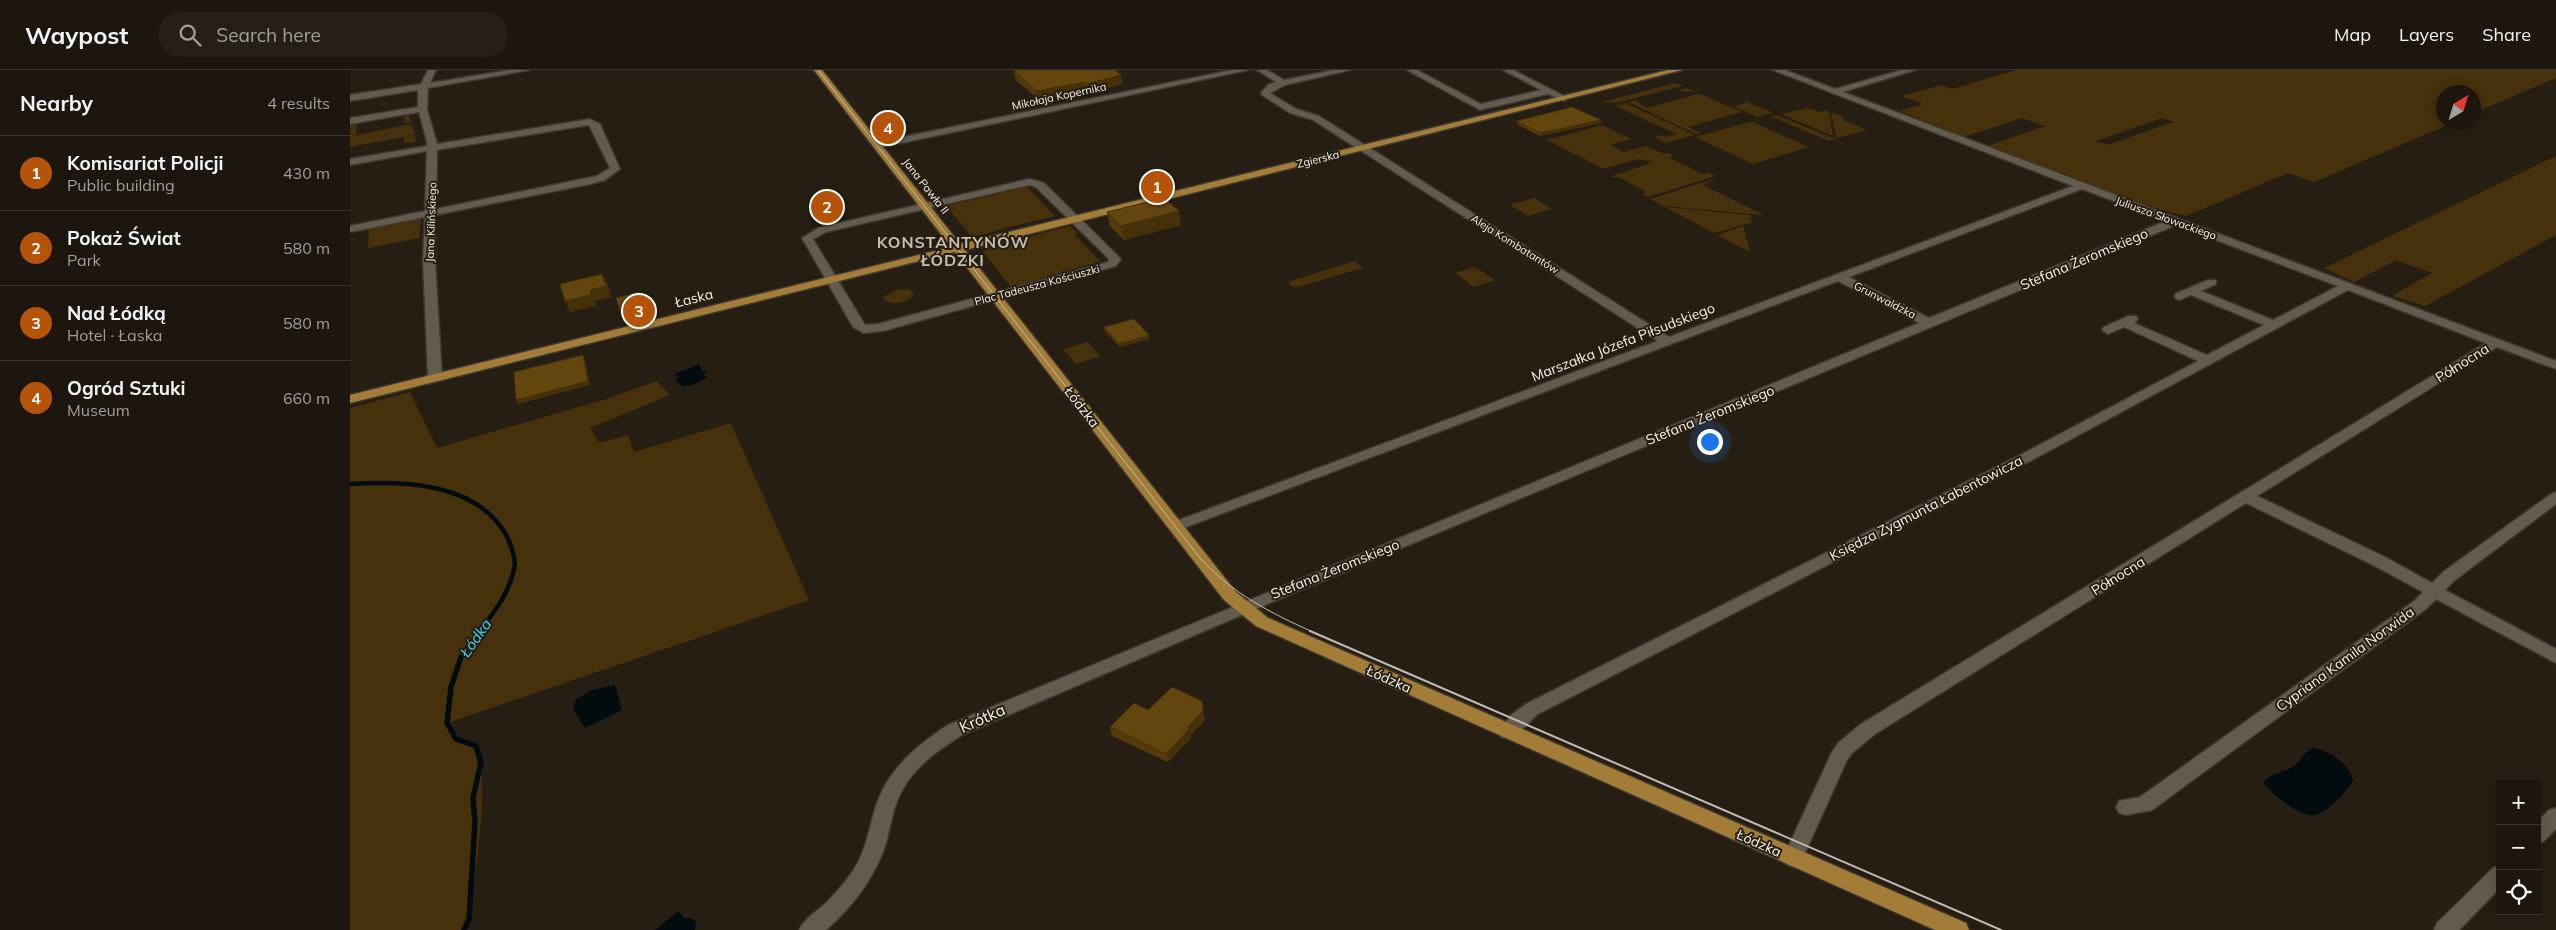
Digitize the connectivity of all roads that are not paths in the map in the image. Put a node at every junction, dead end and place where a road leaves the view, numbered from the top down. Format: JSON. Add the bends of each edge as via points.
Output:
{"nodes":[{"id":1,"x":432,"y":70,"type":"edge"},
{"id":2,"x":525,"y":70,"type":"edge"},
{"id":3,"x":818,"y":70,"type":"edge"},
{"id":4,"x":1191,"y":70,"type":"edge"},
{"id":5,"x":1244,"y":70,"type":"edge"},
{"id":6,"x":1261,"y":70,"type":"edge"},
{"id":7,"x":1346,"y":70,"type":"edge"},
{"id":8,"x":1410,"y":70,"type":"edge"},
{"id":9,"x":1507,"y":70,"type":"edge"},
{"id":10,"x":1678,"y":70,"type":"edge"},
{"id":11,"x":1777,"y":70,"type":"edge"},
{"id":12,"x":1911,"y":70,"type":"edge"},
{"id":13,"x":1203,"y":78,"type":"junction"},
{"id":14,"x":1283,"y":83,"type":"junction"},
{"id":15,"x":424,"y":86,"type":"junction"},
{"id":16,"x":1548,"y":91,"type":"junction"},
{"id":17,"x":1833,"y":92,"type":"junction"},
{"id":18,"x":350,"y":98,"type":"edge"},
{"id":19,"x":1564,"y":98,"type":"junction"},
{"id":20,"x":423,"y":108,"type":"junction"},
{"id":21,"x":350,"y":120,"type":"edge"},
{"id":22,"x":878,"y":145,"type":"junction"},
{"id":23,"x":432,"y":148,"type":"junction"},
{"id":24,"x":1363,"y":148,"type":"junction"},
{"id":25,"x":350,"y":162,"type":"edge"},
{"id":26,"x":2081,"y":186,"type":"junction"},
{"id":27,"x":926,"y":205,"type":"junction"},
{"id":28,"x":432,"y":213,"type":"junction"},
{"id":29,"x":1074,"y":220,"type":"junction"},
{"id":30,"x":2175,"y":221,"type":"junction"},
{"id":31,"x":350,"y":229,"type":"edge"},
{"id":32,"x":958,"y":248,"type":"junction"},
{"id":33,"x":1838,"y":277,"type":"junction"},
{"id":34,"x":831,"y":279,"type":"junction"},
{"id":35,"x":2212,"y":282,"type":"dead end"},
{"id":36,"x":2347,"y":286,"type":"junction"},
{"id":37,"x":2192,"y":291,"type":"junction"},
{"id":38,"x":996,"y":296,"type":"junction"},
{"id":39,"x":2179,"y":296,"type":"dead end"},
{"id":40,"x":1931,"y":324,"type":"junction"},
{"id":41,"x":2274,"y":326,"type":"junction"},
{"id":42,"x":2108,"y":330,"type":"dead end"},
{"id":43,"x":1667,"y":341,"type":"junction"},
{"id":44,"x":2496,"y":342,"type":"junction"},
{"id":45,"x":2207,"y":360,"type":"junction"},
{"id":46,"x":2556,"y":365,"type":"edge"},
{"id":47,"x":435,"y":378,"type":"junction"},
{"id":48,"x":350,"y":399,"type":"edge"},
{"id":49,"x":2556,"y":496,"type":"edge"},
{"id":50,"x":2246,"y":497,"type":"junction"},
{"id":51,"x":1176,"y":526,"type":"junction"},
{"id":52,"x":2434,"y":591,"type":"junction"},
{"id":53,"x":1244,"y":608,"type":"junction"},
{"id":54,"x":2556,"y":657,"type":"edge"},
{"id":55,"x":1508,"y":732,"type":"junction"},
{"id":56,"x":2126,"y":808,"type":"dead end"},
{"id":57,"x":2556,"y":816,"type":"edge"},
{"id":58,"x":2541,"y":831,"type":"edge"},
{"id":59,"x":1793,"y":858,"type":"junction"},
{"id":60,"x":2496,"y":878,"type":"edge"},
{"id":61,"x":810,"y":930,"type":"edge"},
{"id":62,"x":1958,"y":930,"type":"edge"},
{"id":63,"x":2445,"y":930,"type":"edge"}],
"edges":[{"from":1,"to":15,"type":"street","name":"Jana Kilińskiego"},
{"from":2,"to":15,"type":"street"},
{"from":3,"to":22,"type":"main road","name":"Jana Pawła II"},
{"from":4,"to":13,"type":"street"},
{"from":5,"to":13,"type":"street","name":"Mikołaja Kopernika"},
{"from":6,"to":14,"type":"street"},
{"from":7,"to":14,"type":"street"},
{"from":8,"to":16,"type":"street","via":[[1480,107]]},
{"from":9,"to":16,"type":"street"},
{"from":10,"to":19,"type":"main road","name":"Zgierska"},
{"from":11,"to":17,"type":"street","name":"Juliusza Słowackiego"},
{"from":12,"to":17,"type":"street"},
{"from":13,"to":22,"type":"street","name":"Mikołaja Kopernika"},
{"from":14,"to":24,"type":"street","name":"Aleja Kombatantów","via":[[1265,93],[1293,111],[1316,118]]},
{"from":15,"to":18,"type":"street"},
{"from":15,"to":20,"type":"street","name":"Jana Kilińskiego"},
{"from":16,"to":19,"type":"street"},
{"from":17,"to":26,"type":"street","name":"Juliusza Słowackiego"},
{"from":19,"to":24,"type":"main road","name":"Zgierska"},
{"from":20,"to":21,"type":"street"},
{"from":20,"to":23,"type":"street","name":"Jana Kilińskiego","via":[[431,132]]},
{"from":22,"to":27,"type":"main road","name":"Jana Pawła II"},
{"from":23,"to":25,"type":"street"},
{"from":23,"to":28,"type":"street","name":"Jana Kilińskiego"},
{"from":23,"to":28,"type":"street","via":[[590,122],[595,124],[615,169],[587,182]]},
{"from":24,"to":29,"type":"main road","name":"Zgierska"},
{"from":24,"to":43,"type":"street","name":"Aleja Kombatantów"},
{"from":26,"to":30,"type":"street","name":"Juliusza Słowackiego"},
{"from":26,"to":33,"type":"street","name":"Marszałka Józefa Piłsudskiego"},
{"from":27,"to":29,"type":"street","name":"Plac Tadeusza Kościuszki","via":[[1022,183],[1036,183]]},
{"from":27,"to":32,"type":"main road","name":"Jana Pawła II"},
{"from":27,"to":34,"type":"street","name":"Plac Tadeusza Kościuszki","via":[[809,235],[807,238]]},
{"from":28,"to":31,"type":"street"},
{"from":28,"to":47,"type":"street","name":"Jana Kilińskiego","via":[[429,260]]},
{"from":29,"to":32,"type":"main road","name":"Zgierska"},
{"from":29,"to":38,"type":"street","name":"Plac Tadeusza Kościuszki","via":[[1115,258],[1112,264]]},
{"from":30,"to":36,"type":"street","name":"Juliusza Słowackiego"},
{"from":30,"to":40,"type":"street","name":"Stefana Żeromskiego"},
{"from":32,"to":34,"type":"main road","name":"Łaska"},
{"from":32,"to":38,"type":"main road","name":"Łódzka"},
{"from":33,"to":40,"type":"street","name":"Grunwaldzka"},
{"from":33,"to":43,"type":"street","name":"Marszałka Józefa Piłsudskiego"},
{"from":34,"to":38,"type":"street","name":"Plac Tadeusza Kościuszki","via":[[859,327],[864,329],[879,328]]},
{"from":34,"to":47,"type":"main road","name":"Łaska"},
{"from":35,"to":37,"type":"street"},
{"from":36,"to":41,"type":"street","name":"Księdza Zygmunta Łabentowicza"},
{"from":36,"to":44,"type":"street","name":"Juliusza Słowackiego"},
{"from":37,"to":39,"type":"street"},
{"from":37,"to":41,"type":"street"},
{"from":38,"to":51,"type":"main road","name":"Łódzka"},
{"from":40,"to":53,"type":"street","name":"Stefana Żeromskiego"},
{"from":41,"to":45,"type":"street","name":"Księdza Zygmunta Łabentowicza"},
{"from":42,"to":45,"type":"street","via":[[2129,321]]},
{"from":43,"to":51,"type":"street","name":"Marszałka Józefa Piłsudskiego"},
{"from":44,"to":46,"type":"street","name":"Juliusza Słowackiego"},
{"from":44,"to":50,"type":"street","name":"Północna"},
{"from":45,"to":55,"type":"street","name":"Księdza Zygmunta Łabentowicza","via":[[2029,456],[1532,709]]},
{"from":47,"to":48,"type":"main road","name":"Łaska"},
{"from":49,"to":52,"type":"street","name":"Cypriana Kamila Norwida"},
{"from":50,"to":52,"type":"street"},
{"from":50,"to":59,"type":"street","name":"Północna","via":[[1856,738],[1839,757]]},
{"from":51,"to":53,"type":"main road","name":"Łódzka","via":[[1230,596]]},
{"from":52,"to":54,"type":"street"},
{"from":52,"to":56,"type":"street","name":"Cypriana Kamila Norwida","via":[[2420,605],[2145,804]]},
{"from":53,"to":55,"type":"main road","name":"Łódzka","via":[[1262,622],[1307,644]]},
{"from":53,"to":61,"type":"street","name":"Krótka","via":[[968,723],[940,739],[917,758],[895,784],[886,803],[870,860],[855,885]]},
{"from":55,"to":59,"type":"main road","name":"Łódzka"},
{"from":57,"to":58,"type":"street"},
{"from":59,"to":62,"type":"main road","name":"Łódzka"},
{"from":60,"to":63,"type":"street"}]}
